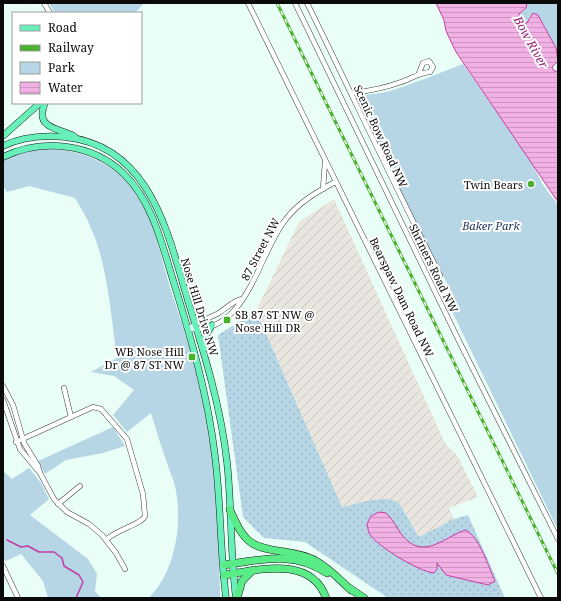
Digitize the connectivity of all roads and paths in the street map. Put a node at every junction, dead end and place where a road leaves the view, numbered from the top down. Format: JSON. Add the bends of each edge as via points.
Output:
{"nodes":[{"id":1,"x":44,"y":3,"type":"edge"},
{"id":2,"x":248,"y":3,"type":"edge"},
{"id":3,"x":295,"y":3,"type":"edge"},
{"id":4,"x":314,"y":3,"type":"edge"},
{"id":5,"x":308,"y":4,"type":"edge"},
{"id":6,"x":49,"y":12,"type":"edge"},
{"id":7,"x":419,"y":73,"type":"dead end"},
{"id":8,"x":352,"y":93,"type":"junction"},
{"id":9,"x":39,"y":104,"type":"edge"},
{"id":10,"x":45,"y":104,"type":"edge"},
{"id":11,"x":3,"y":136,"type":"edge"},
{"id":12,"x":81,"y":139,"type":"junction"},
{"id":13,"x":3,"y":146,"type":"edge"},
{"id":14,"x":3,"y":156,"type":"edge"},
{"id":15,"x":325,"y":161,"type":"junction"},
{"id":16,"x":335,"y":182,"type":"junction"},
{"id":17,"x":323,"y":188,"type":"junction"},
{"id":18,"x":440,"y":275,"type":"dead end"},
{"id":19,"x":242,"y":298,"type":"junction"},
{"id":20,"x":195,"y":323,"type":"junction"},
{"id":21,"x":212,"y":325,"type":"junction"},
{"id":22,"x":188,"y":329,"type":"junction"},
{"id":23,"x":197,"y":330,"type":"junction"},
{"id":24,"x":204,"y":352,"type":"junction"},
{"id":25,"x":3,"y":387,"type":"edge"},
{"id":26,"x":64,"y":388,"type":"dead end"},
{"id":27,"x":3,"y":400,"type":"edge"},
{"id":28,"x":71,"y":417,"type":"junction"},
{"id":29,"x":22,"y":439,"type":"junction"},
{"id":30,"x":16,"y":442,"type":"junction"},
{"id":31,"x":40,"y":473,"type":"junction"},
{"id":32,"x":80,"y":486,"type":"dead end"},
{"id":33,"x":58,"y":504,"type":"junction"},
{"id":34,"x":230,"y":510,"type":"junction"},
{"id":35,"x":558,"y":539,"type":"edge"},
{"id":36,"x":106,"y":540,"type":"junction"},
{"id":37,"x":233,"y":564,"type":"junction"},
{"id":38,"x":224,"y":565,"type":"junction"},
{"id":39,"x":3,"y":566,"type":"edge"},
{"id":40,"x":125,"y":569,"type":"dead end"},
{"id":41,"x":252,"y":571,"type":"junction"},
{"id":42,"x":234,"y":574,"type":"junction"},
{"id":43,"x":224,"y":575,"type":"junction"},
{"id":44,"x":351,"y":590,"type":"junction"},
{"id":45,"x":18,"y":598,"type":"edge"},
{"id":46,"x":226,"y":598,"type":"edge"},
{"id":47,"x":237,"y":598,"type":"edge"},
{"id":48,"x":326,"y":598,"type":"edge"},
{"id":49,"x":364,"y":598,"type":"edge"},
{"id":50,"x":540,"y":598,"type":"edge"}],
"edges":[{"from":1,"to":6,"type":"street"},
{"from":2,"to":15,"type":"street","name":"Bearspaw Dam Road NW"},
{"from":3,"to":35,"type":"street","name":"Shriners Road NW"},
{"from":4,"to":5,"type":"street"},
{"from":5,"to":8,"type":"street","name":"Scenic Bow Road NW"},
{"from":7,"to":8,"type":"street","via":[[402,82],[376,90]]},
{"from":8,"to":18,"type":"street","name":"Scenic Bow Road NW","via":[[397,192]]},
{"from":9,"to":11,"type":"main road"},
{"from":10,"to":12,"type":"main road","via":[[42,114],[48,126]]},
{"from":12,"to":13,"type":"main road","name":"Nose Hill Drive NW","via":[[44,137]]},
{"from":12,"to":20,"type":"main road","name":"Nose Hill Drive NW","via":[[111,153],[127,165],[151,194],[161,217]]},
{"from":14,"to":22,"type":"main road","name":"Nose Hill Drive NW","via":[[34,147],[71,147],[104,159],[124,174],[137,189],[150,213]]},
{"from":15,"to":16,"type":"street","name":"Bearspaw Dam Road NW"},
{"from":15,"to":17,"type":"street"},
{"from":16,"to":17,"type":"street","name":"87 Street NW"},
{"from":16,"to":50,"type":"street","name":"Bearspaw Dam Road NW"},
{"from":17,"to":19,"type":"street","name":"87 Street NW","via":[[286,219]]},
{"from":19,"to":20,"type":"street","name":"87 Street NW","via":[[217,314]]},
{"from":19,"to":21,"type":"street","name":"87 Street NW","via":[[237,308]]},
{"from":20,"to":22,"type":"street","name":"87 Street NW"},
{"from":20,"to":23,"type":"main road","name":"Nose Hill Drive NW"},
{"from":21,"to":23,"type":"street","name":"87 Street NW"},
{"from":21,"to":24,"type":"main road","via":[[206,337]]},
{"from":22,"to":23,"type":"street","name":"87 Street NW"},
{"from":22,"to":38,"type":"main road","name":"Nose Hill Drive NW","via":[[210,419],[219,490]]},
{"from":23,"to":24,"type":"main road","name":"Nose Hill Drive NW"},
{"from":24,"to":34,"type":"main road","name":"Nose Hill Drive NW","via":[[223,432]]},
{"from":25,"to":29,"type":"street","via":[[14,409]]},
{"from":26,"to":28,"type":"street"},
{"from":27,"to":30,"type":"street"},
{"from":28,"to":29,"type":"street"},
{"from":28,"to":36,"type":"street","via":[[93,407],[100,408],[120,429],[129,446],[143,494],[144,518],[139,524],[118,531]]},
{"from":29,"to":30,"type":"street"},
{"from":29,"to":31,"type":"street"},
{"from":30,"to":31,"type":"street","via":[[28,461]]},
{"from":31,"to":33,"type":"street"},
{"from":32,"to":33,"type":"street"},
{"from":33,"to":36,"type":"street","via":[[89,524]]},
{"from":34,"to":37,"type":"main road","name":"Nose Hill Drive NW"},
{"from":34,"to":44,"type":"highway","via":[[242,533],[252,543],[293,552],[316,561]]},
{"from":36,"to":40,"type":"street"},
{"from":37,"to":38,"type":"highway"},
{"from":37,"to":42,"type":"main road","name":"Nose Hill Drive NW"},
{"from":37,"to":44,"type":"highway","via":[[266,559],[296,559],[322,570]]},
{"from":38,"to":43,"type":"main road","name":"Nose Hill Drive NW"},
{"from":39,"to":45,"type":"street"},
{"from":41,"to":42,"type":"highway"},
{"from":41,"to":47,"type":"highway","via":[[242,581]]},
{"from":41,"to":48,"type":"highway","via":[[275,568],[298,570],[316,581]]},
{"from":42,"to":43,"type":"highway"},
{"from":42,"to":47,"type":"main road","name":"Nose Hill Drive NW"},
{"from":43,"to":46,"type":"main road","name":"Nose Hill Drive NW"},
{"from":44,"to":49,"type":"highway"}]}
